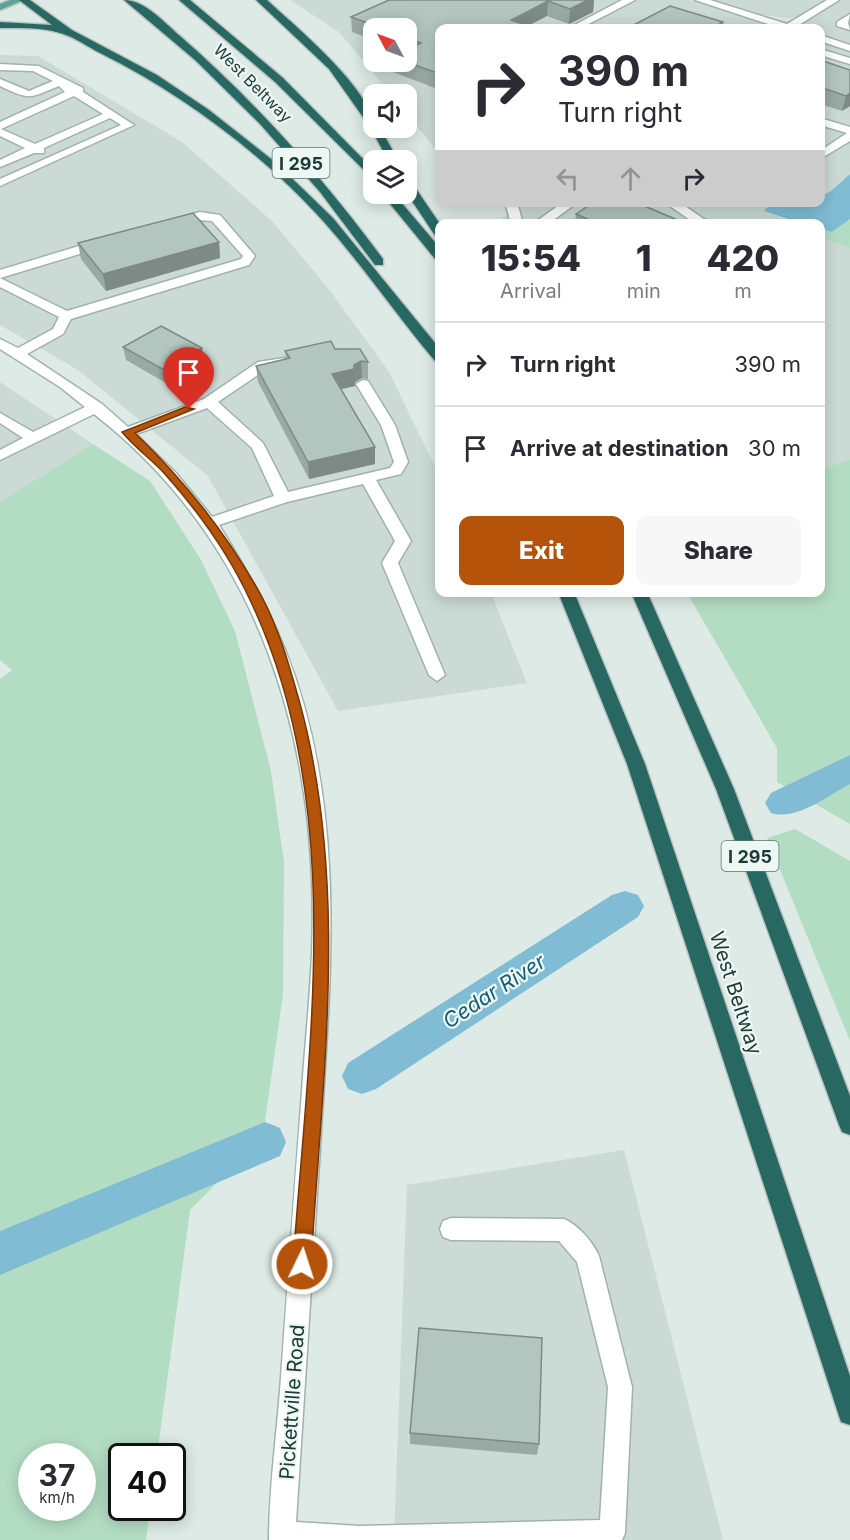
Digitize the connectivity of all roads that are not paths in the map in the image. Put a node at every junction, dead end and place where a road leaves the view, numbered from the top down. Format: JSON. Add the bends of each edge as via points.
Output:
{"nodes":[{"id":1,"x":19,"y":0,"type":"edge"},
{"id":2,"x":24,"y":0,"type":"edge"},
{"id":3,"x":129,"y":0,"type":"edge"},
{"id":4,"x":184,"y":0,"type":"edge"},
{"id":5,"x":260,"y":0,"type":"edge"},
{"id":6,"x":630,"y":0,"type":"edge"},
{"id":7,"x":700,"y":0,"type":"edge"},
{"id":8,"x":742,"y":0,"type":"edge"},
{"id":9,"x":834,"y":0,"type":"edge"},
{"id":10,"x":0,"y":7,"type":"edge"},
{"id":11,"x":727,"y":9,"type":"junction"},
{"id":12,"x":850,"y":17,"type":"edge"},
{"id":13,"x":582,"y":24,"type":"edge"},
{"id":14,"x":775,"y":24,"type":"edge"},
{"id":15,"x":795,"y":24,"type":"edge"},
{"id":16,"x":0,"y":25,"type":"edge"},
{"id":17,"x":850,"y":27,"type":"edge"},
{"id":18,"x":68,"y":32,"type":"junction"},
{"id":19,"x":825,"y":40,"type":"edge"},
{"id":20,"x":850,"y":48,"type":"edge"},
{"id":21,"x":825,"y":54,"type":"edge"},
{"id":22,"x":850,"y":61,"type":"edge"},
{"id":23,"x":0,"y":67,"type":"edge"},
{"id":24,"x":0,"y":82,"type":"edge"},
{"id":25,"x":61,"y":83,"type":"junction"},
{"id":26,"x":75,"y":93,"type":"junction"},
{"id":27,"x":363,"y":110,"type":"edge"},
{"id":28,"x":111,"y":114,"type":"junction"},
{"id":29,"x":825,"y":123,"type":"edge"},
{"id":30,"x":0,"y":126,"type":"edge"},
{"id":31,"x":850,"y":131,"type":"edge"},
{"id":32,"x":0,"y":132,"type":"edge"},
{"id":33,"x":850,"y":136,"type":"edge"},
{"id":34,"x":34,"y":148,"type":"junction"},
{"id":35,"x":825,"y":152,"type":"edge"},
{"id":36,"x":55,"y":158,"type":"junction"},
{"id":37,"x":0,"y":164,"type":"edge"},
{"id":38,"x":363,"y":166,"type":"edge"},
{"id":39,"x":0,"y":183,"type":"edge"},
{"id":40,"x":417,"y":199,"type":"edge"},
{"id":41,"x":396,"y":204,"type":"edge"},
{"id":42,"x":564,"y":207,"type":"edge"},
{"id":43,"x":678,"y":207,"type":"edge"},
{"id":44,"x":546,"y":219,"type":"edge"},
{"id":45,"x":697,"y":219,"type":"edge"},
{"id":46,"x":161,"y":223,"type":"edge"},
{"id":47,"x":435,"y":226,"type":"edge"},
{"id":48,"x":115,"y":239,"type":"edge"},
{"id":49,"x":435,"y":251,"type":"edge"},
{"id":50,"x":0,"y":274,"type":"edge"},
{"id":51,"x":0,"y":282,"type":"edge"},
{"id":52,"x":66,"y":316,"type":"junction"},
{"id":53,"x":0,"y":343,"type":"edge"},
{"id":54,"x":435,"y":349,"type":"edge"},
{"id":55,"x":435,"y":352,"type":"edge"},
{"id":56,"x":19,"y":353,"type":"junction"},
{"id":57,"x":298,"y":357,"type":"edge"},
{"id":58,"x":363,"y":384,"type":"dead end"},
{"id":59,"x":209,"y":402,"type":"junction"},
{"id":60,"x":97,"y":407,"type":"junction"},
{"id":61,"x":0,"y":417,"type":"edge"},
{"id":62,"x":128,"y":432,"type":"junction"},
{"id":63,"x":33,"y":438,"type":"junction"},
{"id":64,"x":0,"y":456,"type":"edge"},
{"id":65,"x":367,"y":478,"type":"junction"},
{"id":66,"x":283,"y":498,"type":"junction"},
{"id":67,"x":210,"y":523,"type":"junction"},
{"id":68,"x":568,"y":597,"type":"edge"},
{"id":69,"x":641,"y":597,"type":"edge"},
{"id":70,"x":437,"y":675,"type":"dead end"},
{"id":71,"x":850,"y":1125,"type":"edge"},
{"id":72,"x":451,"y":1229,"type":"dead end"},
{"id":73,"x":850,"y":1413,"type":"edge"},
{"id":74,"x":282,"y":1537,"type":"edge"},
{"id":75,"x":613,"y":1537,"type":"edge"},
{"id":76,"x":498,"y":1538,"type":"edge"}],
"edges":[{"from":1,"to":10,"type":"main road"},
{"from":2,"to":18,"type":"highway"},
{"from":3,"to":54,"type":"highway","name":"West Beltway","number":"I 295","via":[[177,39],[267,124],[363,239]]},
{"from":4,"to":38,"type":"highway","name":"West Beltway","number":"I 295","via":[[279,80]]},
{"from":5,"to":27,"type":"highway","via":[[333,67]]},
{"from":6,"to":13,"type":"street"},
{"from":7,"to":11,"type":"street"},
{"from":8,"to":11,"type":"street"},
{"from":9,"to":15,"type":"street"},
{"from":11,"to":14,"type":"street"},
{"from":12,"to":17,"type":"street","via":[[840,24]]},
{"from":16,"to":18,"type":"highway","via":[[42,26]]},
{"from":18,"to":55,"type":"highway","via":[[121,58],[183,97],[288,179],[336,227],[374,273],[402,316]]},
{"from":19,"to":20,"type":"street"},
{"from":21,"to":22,"type":"street"},
{"from":23,"to":25,"type":"street","via":[[35,68]]},
{"from":24,"to":25,"type":"street","via":[[29,94]]},
{"from":25,"to":26,"type":"street","via":[[79,90]]},
{"from":26,"to":28,"type":"street"},
{"from":26,"to":30,"type":"street"},
{"from":28,"to":34,"type":"street"},
{"from":28,"to":36,"type":"street","via":[[129,125]]},
{"from":29,"to":31,"type":"street"},
{"from":32,"to":34,"type":"street"},
{"from":33,"to":35,"type":"street"},
{"from":34,"to":36,"type":"street"},
{"from":34,"to":37,"type":"street"},
{"from":36,"to":39,"type":"street"},
{"from":40,"to":47,"type":"highway"},
{"from":41,"to":49,"type":"highway"},
{"from":42,"to":44,"type":"street"},
{"from":43,"to":45,"type":"street"},
{"from":46,"to":52,"type":"street","via":[[200,216],[216,218],[249,256],[245,262]]},
{"from":48,"to":50,"type":"street"},
{"from":51,"to":52,"type":"street"},
{"from":52,"to":56,"type":"street","via":[[58,331]]},
{"from":53,"to":56,"type":"street","name":"Pickettville Road"},
{"from":56,"to":60,"type":"street","name":"Pickettville Road"},
{"from":57,"to":59,"type":"street","via":[[263,365]]},
{"from":58,"to":65,"type":"street","via":[[388,425],[401,462],[396,471]]},
{"from":59,"to":62,"type":"street"},
{"from":59,"to":66,"type":"street","via":[[258,446]]},
{"from":60,"to":62,"type":"street","name":"Pickettville Road"},
{"from":60,"to":63,"type":"street"},
{"from":61,"to":63,"type":"street"},
{"from":62,"to":67,"type":"street","name":"Pickettville Road","via":[[167,470]]},
{"from":63,"to":64,"type":"street"},
{"from":65,"to":66,"type":"street"},
{"from":65,"to":70,"type":"street","via":[[403,540],[390,563]]},
{"from":66,"to":67,"type":"street"},
{"from":67,"to":74,"type":"street","name":"Pickettville Road","via":[[256,598],[282,661],[313,794],[320,870],[322,952]]},
{"from":68,"to":73,"type":"highway","name":"West Beltway","via":[[636,764]]},
{"from":69,"to":71,"type":"highway","number":"I 295","via":[[743,836]]},
{"from":72,"to":75,"type":"street","via":[[564,1230],[587,1256],[620,1387]]},
{"from":74,"to":76,"type":"street"},
{"from":75,"to":76,"type":"street"}]}
